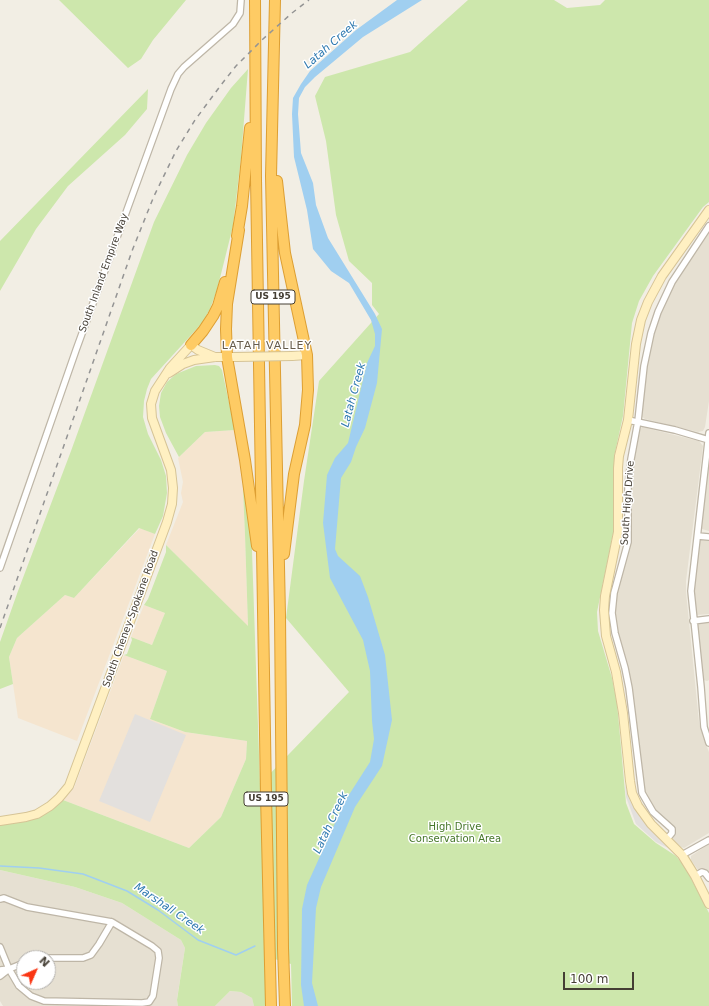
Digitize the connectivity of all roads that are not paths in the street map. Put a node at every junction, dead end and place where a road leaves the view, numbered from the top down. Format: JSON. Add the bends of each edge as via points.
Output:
{"nodes":[{"id":1,"x":241,"y":0,"type":"edge"},
{"id":2,"x":255,"y":0,"type":"edge"},
{"id":3,"x":275,"y":0,"type":"edge"},
{"id":4,"x":255,"y":81,"type":"junction"},
{"id":5,"x":272,"y":83,"type":"junction"},
{"id":6,"x":709,"y":210,"type":"edge"},
{"id":7,"x":709,"y":226,"type":"edge"},
{"id":8,"x":239,"y":230,"type":"junction"},
{"id":9,"x":662,"y":276,"type":"junction"},
{"id":10,"x":672,"y":282,"type":"junction"},
{"id":11,"x":191,"y":345,"type":"junction"},
{"id":12,"x":307,"y":355,"type":"junction"},
{"id":13,"x":232,"y":357,"type":"junction"},
{"id":14,"x":215,"y":358,"type":"junction"},
{"id":15,"x":165,"y":375,"type":"junction"},
{"id":16,"x":628,"y":420,"type":"junction"},
{"id":17,"x":638,"y":421,"type":"junction"},
{"id":18,"x":709,"y":433,"type":"edge"},
{"id":19,"x":708,"y":440,"type":"edge"},
{"id":20,"x":698,"y":536,"type":"junction"},
{"id":21,"x":709,"y":537,"type":"edge"},
{"id":22,"x":0,"y":568,"type":"edge"},
{"id":23,"x":263,"y":592,"type":"junction"},
{"id":24,"x":280,"y":594,"type":"junction"},
{"id":25,"x":709,"y":619,"type":"edge"},
{"id":26,"x":694,"y":620,"type":"junction"},
{"id":27,"x":709,"y":686,"type":"edge"},
{"id":28,"x":701,"y":687,"type":"junction"},
{"id":29,"x":709,"y":743,"type":"edge"},
{"id":30,"x":0,"y":821,"type":"edge"},
{"id":31,"x":667,"y":839,"type":"junction"},
{"id":32,"x":709,"y":840,"type":"edge"},
{"id":33,"x":682,"y":856,"type":"junction"},
{"id":34,"x":695,"y":876,"type":"junction"},
{"id":35,"x":709,"y":878,"type":"edge"},
{"id":36,"x":0,"y":899,"type":"edge"},
{"id":37,"x":709,"y":904,"type":"edge"},
{"id":38,"x":112,"y":922,"type":"junction"},
{"id":39,"x":0,"y":946,"type":"edge"},
{"id":40,"x":56,"y":958,"type":"edge"},
{"id":41,"x":16,"y":966,"type":"edge"},
{"id":42,"x":9,"y":969,"type":"junction"},
{"id":43,"x":0,"y":970,"type":"edge"},
{"id":44,"x":0,"y":976,"type":"edge"},
{"id":45,"x":271,"y":1006,"type":"edge"},
{"id":46,"x":285,"y":1006,"type":"edge"}],
"edges":[{"from":1,"to":22,"type":"street","name":"South Inland Empire Way","via":[[240,13],[233,24],[184,67],[171,89]]},
{"from":2,"to":4,"type":"highway","number":"US 195"},
{"from":3,"to":5,"type":"highway","number":"US 195"},
{"from":4,"to":8,"type":"highway"},
{"from":4,"to":23,"type":"highway","number":"US 195"},
{"from":5,"to":12,"type":"highway","via":[[276,115],[276,175],[280,223],[287,268]]},
{"from":5,"to":24,"type":"highway","number":"US 195","via":[[271,176]]},
{"from":6,"to":9,"type":"main road","name":"South High Drive"},
{"from":7,"to":10,"type":"street","name":"South High Drive"},
{"from":8,"to":11,"type":"highway","via":[[218,306],[208,325]]},
{"from":8,"to":13,"type":"highway","via":[[227,304],[226,328]]},
{"from":9,"to":10,"type":"street"},
{"from":9,"to":16,"type":"main road","name":"South High Drive","via":[[641,320]]},
{"from":10,"to":17,"type":"street","name":"South High Drive","via":[[651,333],[644,366]]},
{"from":11,"to":14,"type":"main road"},
{"from":11,"to":15,"type":"main road","name":"South Cheney-Spokane Road"},
{"from":12,"to":13,"type":"main road","name":"South Cheney-Spokane Road","bridge":true},
{"from":12,"to":24,"type":"highway","via":[[305,425],[294,474]]},
{"from":13,"to":14,"type":"main road","name":"South Cheney-Spokane Road"},
{"from":13,"to":23,"type":"highway"},
{"from":14,"to":15,"type":"main road","name":"South Cheney-Spokane Road","via":[[188,362]]},
{"from":15,"to":30,"type":"main road","name":"South Cheney-Spokane Road","via":[[152,398],[151,411],[173,479],[172,504],[165,529],[69,786],[50,806],[37,814]]},
{"from":16,"to":17,"type":"street"},
{"from":16,"to":31,"type":"main road","name":"South High Drive","via":[[619,456],[618,532],[605,596],[606,636],[616,672],[623,713],[631,787],[638,806],[651,824]]},
{"from":17,"to":19,"type":"street"},
{"from":17,"to":31,"type":"street","name":"South High Drive","via":[[628,487],[628,542],[614,593],[612,613],[629,688],[642,793],[653,812],[672,830]]},
{"from":18,"to":19,"type":"street"},
{"from":19,"to":20,"type":"street"},
{"from":20,"to":21,"type":"street"},
{"from":20,"to":26,"type":"street","via":[[690,590]]},
{"from":23,"to":45,"type":"highway","number":"US 195"},
{"from":24,"to":46,"type":"highway","number":"US 195"},
{"from":25,"to":26,"type":"street"},
{"from":26,"to":28,"type":"street"},
{"from":27,"to":28,"type":"street"},
{"from":28,"to":29,"type":"street","via":[[704,727]]},
{"from":31,"to":33,"type":"main road","name":"South High Drive"},
{"from":32,"to":33,"type":"street"},
{"from":33,"to":34,"type":"main road","name":"South High Drive"},
{"from":34,"to":35,"type":"street","via":[[702,872]]},
{"from":34,"to":37,"type":"main road","name":"South High Drive"},
{"from":36,"to":38,"type":"street","via":[[4,898],[27,907]]},
{"from":38,"to":40,"type":"street","via":[[91,955],[83,958]]},
{"from":38,"to":42,"type":"street","via":[[158,951],[153,996],[149,1002],[44,1001],[31,996],[19,986]]},
{"from":39,"to":42,"type":"street"},
{"from":41,"to":42,"type":"street"},
{"from":42,"to":43,"type":"street"},
{"from":42,"to":44,"type":"street"}]}
